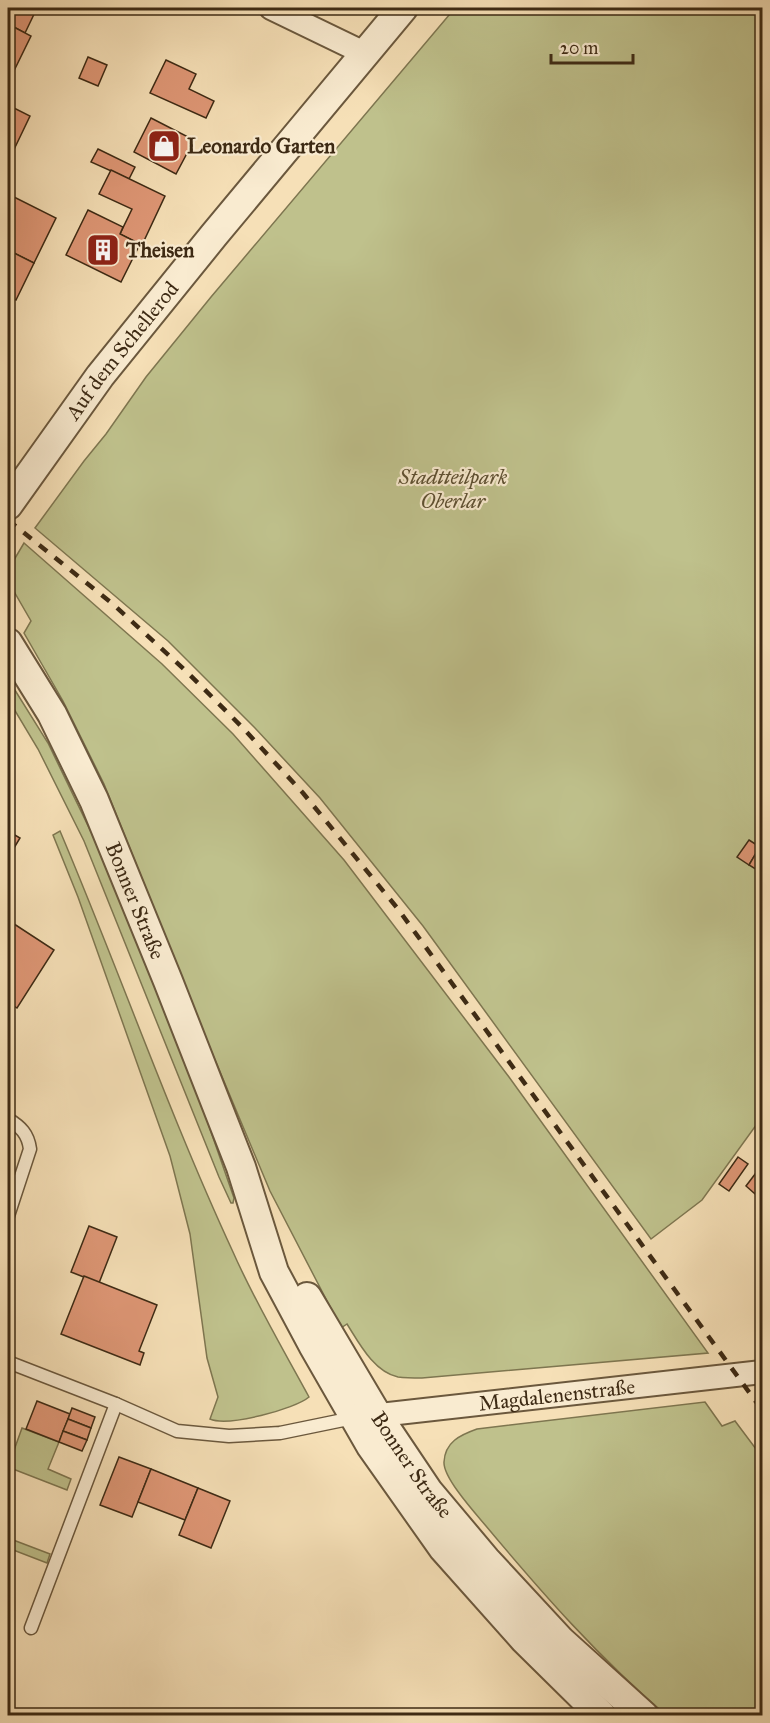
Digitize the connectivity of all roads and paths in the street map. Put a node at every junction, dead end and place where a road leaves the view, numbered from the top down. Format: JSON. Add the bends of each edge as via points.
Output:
{"nodes":[{"id":1,"x":271,"y":8,"type":"edge"},
{"id":2,"x":403,"y":8,"type":"edge"},
{"id":3,"x":364,"y":53,"type":"junction"},
{"id":4,"x":8,"y":506,"type":"edge"},
{"id":5,"x":8,"y":643,"type":"edge"},
{"id":6,"x":8,"y":1119,"type":"edge"},
{"id":7,"x":8,"y":1216,"type":"edge"},
{"id":8,"x":8,"y":1362,"type":"edge"},
{"id":9,"x":762,"y":1372,"type":"edge"},
{"id":10,"x":116,"y":1404,"type":"junction"},
{"id":11,"x":365,"y":1416,"type":"junction"},
{"id":12,"x":31,"y":1628,"type":"dead end"},
{"id":13,"x":602,"y":1716,"type":"edge"},
{"id":14,"x":644,"y":1716,"type":"edge"}],
"edges":[{"from":1,"to":3,"type":"street"},
{"from":2,"to":3,"type":"street","name":"Auf dem Schellerod"},
{"from":3,"to":4,"type":"street","name":"Auf dem Schellerod","via":[[100,376]]},
{"from":5,"to":11,"type":"street","name":"Bonner Straße","via":[[52,714],[94,801],[241,1167],[274,1272]]},
{"from":6,"to":7,"type":"lane","via":[[29,1139],[30,1149]]},
{"from":8,"to":10,"type":"lane","name":"Bonner Straße"},
{"from":9,"to":11,"type":"street","name":"Magdalenenstraße"},
{"from":10,"to":11,"type":"lane","name":"Bonner Straße","via":[[177,1431],[229,1436],[280,1432]]},
{"from":10,"to":12,"type":"lane"},
{"from":11,"to":13,"type":"street","name":"Bonner Straße","via":[[443,1548],[524,1639]]},
{"from":11,"to":14,"type":"street","name":"Bonner Straße","via":[[486,1560],[561,1641]]}]}
